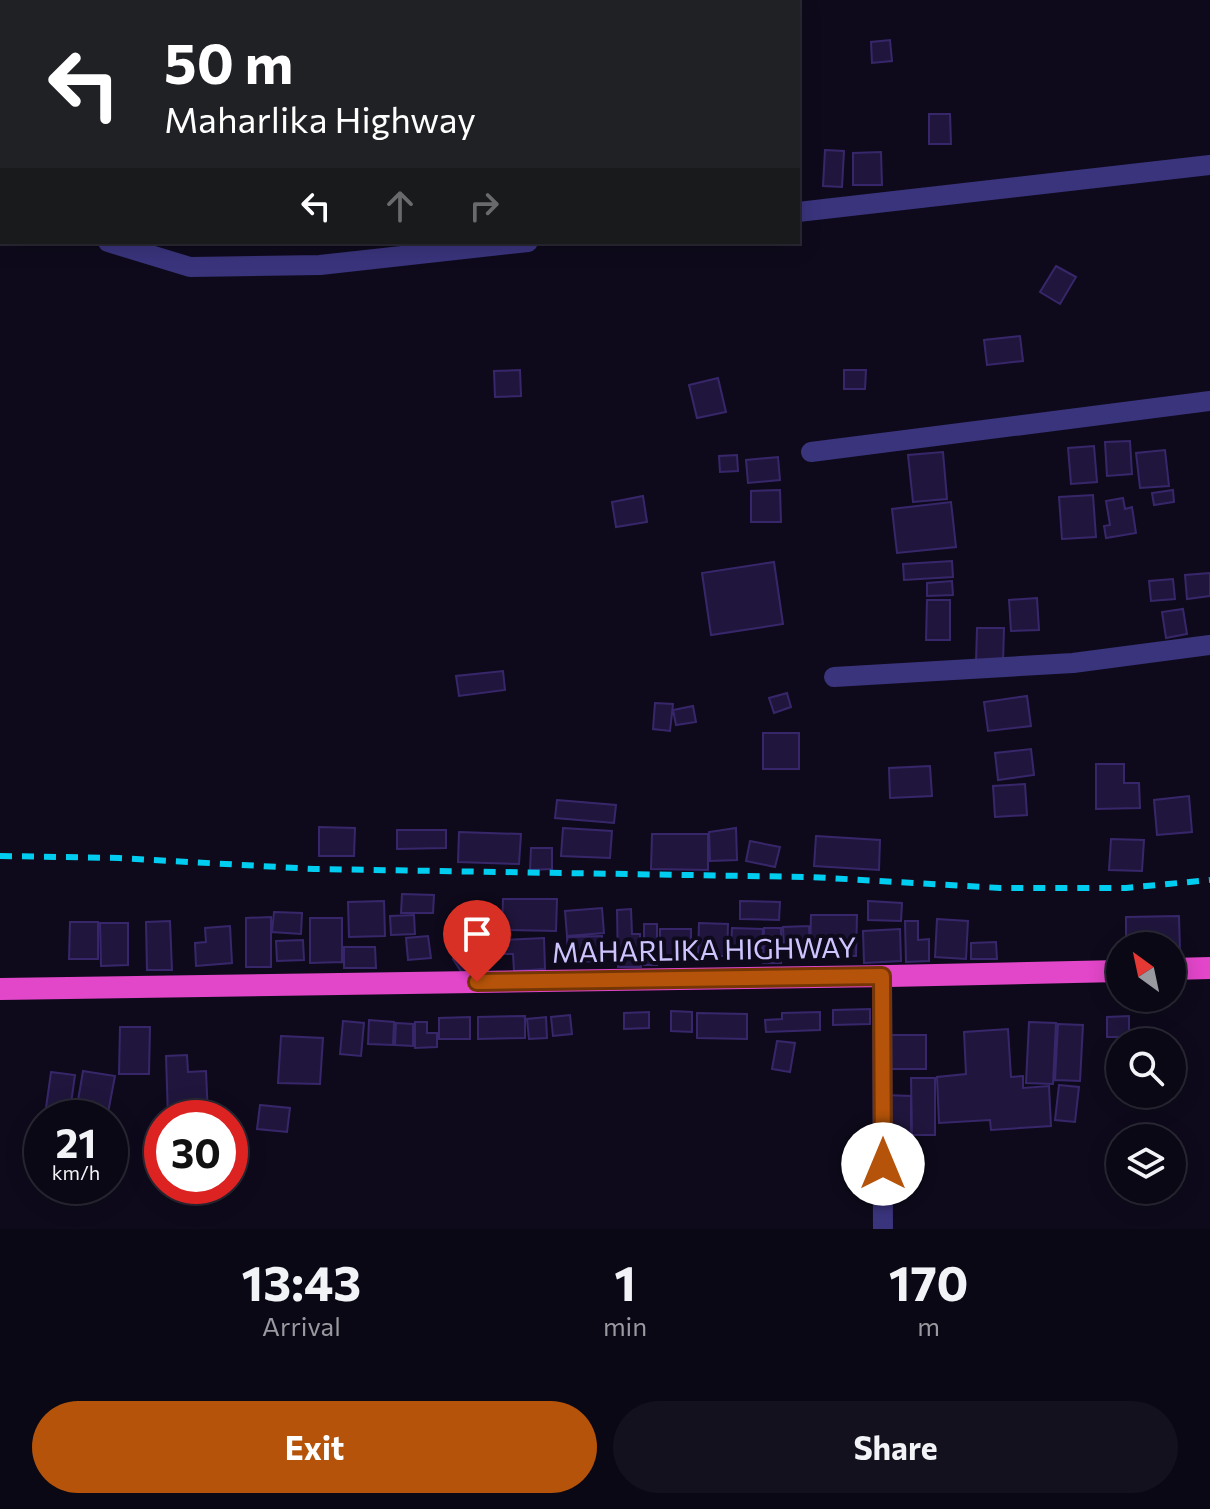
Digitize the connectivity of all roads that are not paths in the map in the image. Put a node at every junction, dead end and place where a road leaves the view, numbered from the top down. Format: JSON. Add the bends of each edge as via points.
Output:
{"nodes":[{"id":1,"x":1210,"y":165,"type":"edge"},
{"id":2,"x":800,"y":212,"type":"edge"},
{"id":3,"x":115,"y":244,"type":"edge"},
{"id":4,"x":510,"y":244,"type":"edge"},
{"id":5,"x":1210,"y":401,"type":"edge"},
{"id":6,"x":811,"y":452,"type":"dead end"},
{"id":7,"x":1210,"y":645,"type":"edge"},
{"id":8,"x":834,"y":677,"type":"dead end"},
{"id":9,"x":1210,"y":968,"type":"edge"},
{"id":10,"x":1186,"y":969,"type":"edge"},
{"id":11,"x":1106,"y":971,"type":"edge"},
{"id":12,"x":882,"y":976,"type":"junction"},
{"id":13,"x":0,"y":989,"type":"edge"},
{"id":14,"x":883,"y":1229,"type":"edge"}],
"edges":[{"from":1,"to":2,"type":"street"},
{"from":3,"to":4,"type":"street","via":[[190,267],[320,265]]},
{"from":5,"to":6,"type":"street"},
{"from":7,"to":8,"type":"street","via":[[1073,663]]},
{"from":9,"to":10,"type":"highway"},
{"from":11,"to":12,"type":"highway","name":"MAHARLIKA HIGHWAY"},
{"from":12,"to":13,"type":"highway","name":"MAHARLIKA HIGHWAY"},
{"from":12,"to":14,"type":"street"}]}
